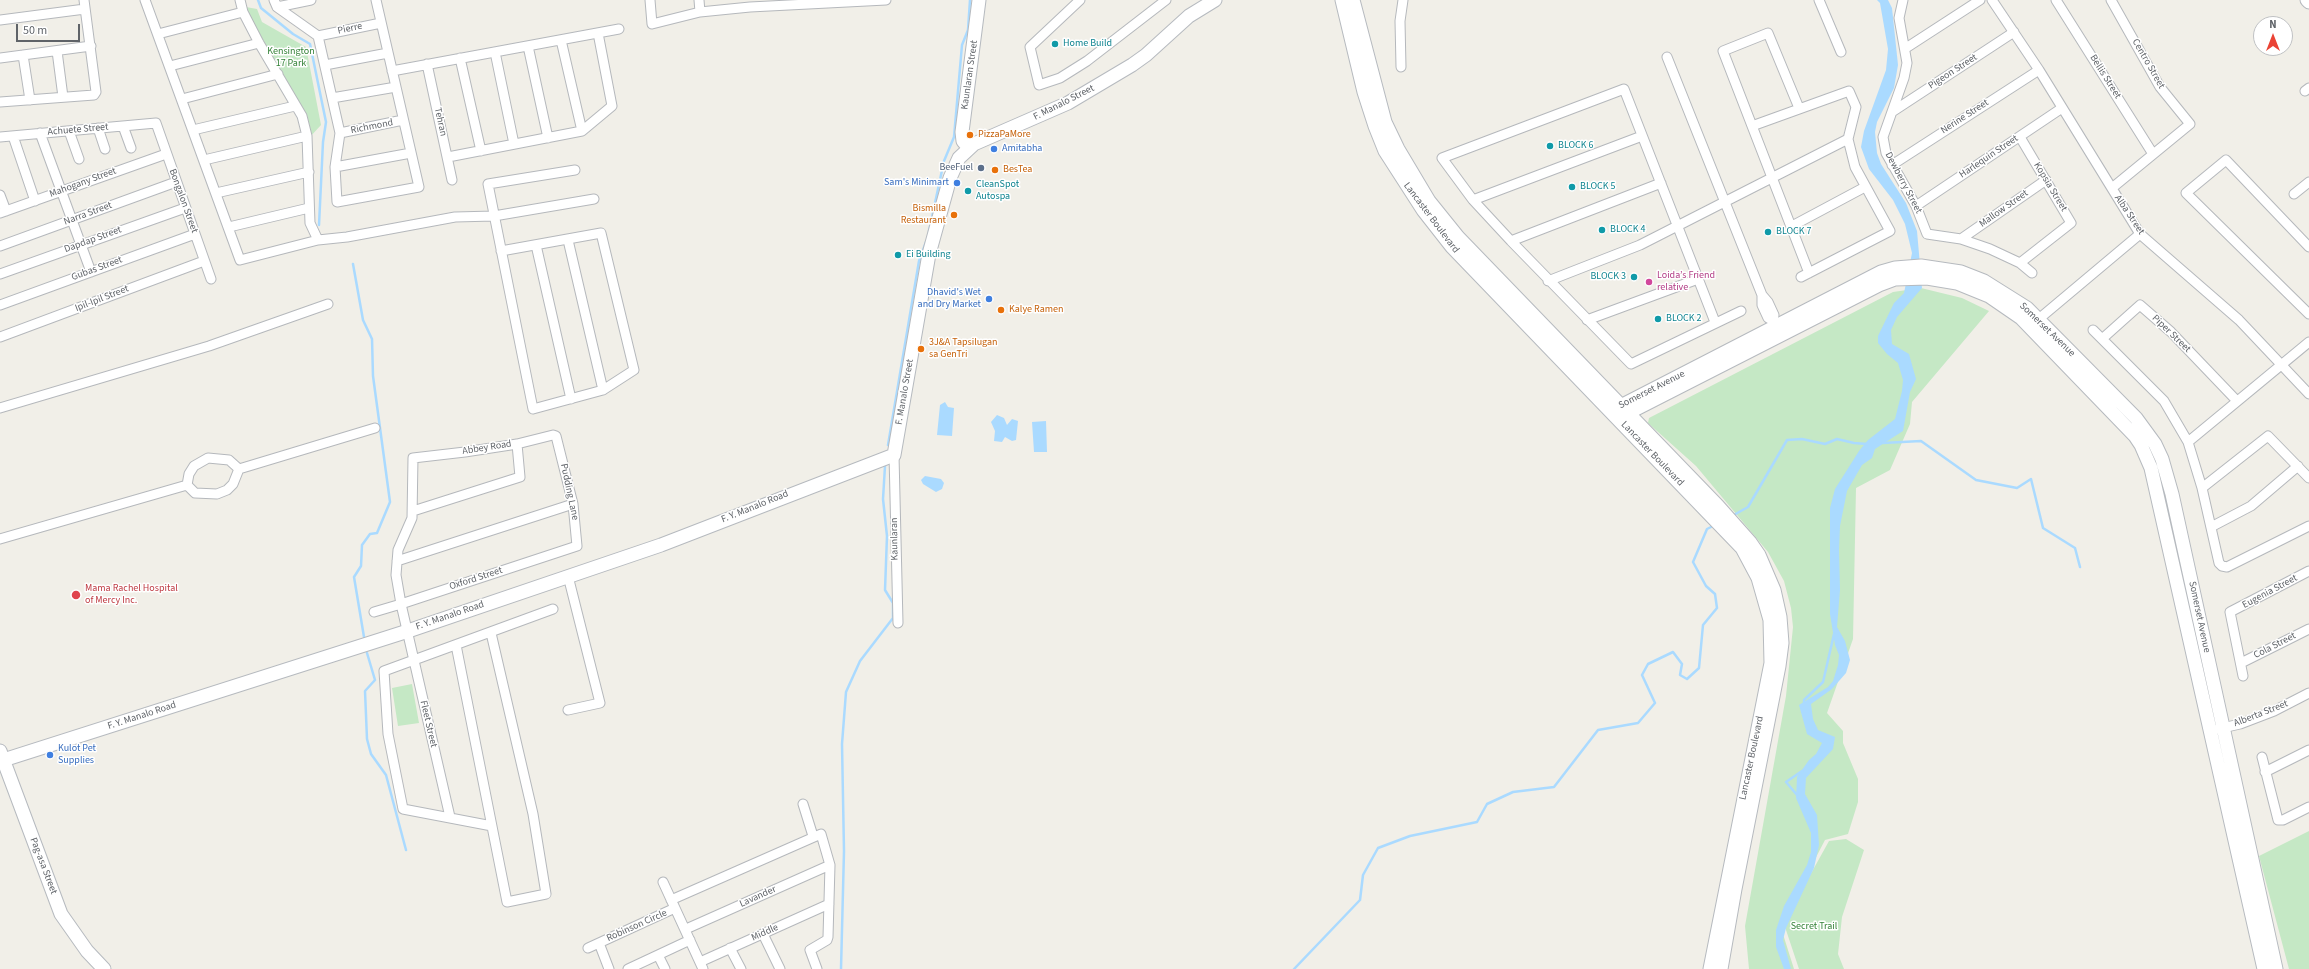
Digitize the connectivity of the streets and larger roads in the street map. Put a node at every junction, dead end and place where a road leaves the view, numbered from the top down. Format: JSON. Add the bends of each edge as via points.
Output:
{"nodes":[{"id":1,"x":145,"y":0,"type":"edge"},
{"id":2,"x":240,"y":0,"type":"edge"},
{"id":3,"x":311,"y":0,"type":"edge"},
{"id":4,"x":376,"y":0,"type":"edge"},
{"id":5,"x":650,"y":0,"type":"edge"},
{"id":6,"x":699,"y":0,"type":"edge"},
{"id":7,"x":886,"y":0,"type":"edge"},
{"id":8,"x":979,"y":0,"type":"edge"},
{"id":9,"x":1080,"y":0,"type":"edge"},
{"id":10,"x":1166,"y":0,"type":"edge"},
{"id":11,"x":1214,"y":0,"type":"edge"},
{"id":12,"x":1342,"y":0,"type":"edge"},
{"id":13,"x":1353,"y":0,"type":"edge"},
{"id":14,"x":1403,"y":0,"type":"edge"},
{"id":15,"x":1820,"y":0,"type":"edge"},
{"id":16,"x":1903,"y":0,"type":"edge"},
{"id":17,"x":1980,"y":0,"type":"edge"},
{"id":18,"x":1992,"y":0,"type":"edge"},
{"id":19,"x":2056,"y":0,"type":"edge"},
{"id":20,"x":2111,"y":0,"type":"edge"},
{"id":21,"x":2307,"y":0,"type":"edge"},
{"id":22,"x":854,"y":1,"type":"edge"},
{"id":23,"x":801,"y":2,"type":"edge"},
{"id":24,"x":2309,"y":2,"type":"edge"},
{"id":25,"x":275,"y":4,"type":"edge"},
{"id":26,"x":750,"y":4,"type":"edge"},
{"id":27,"x":84,"y":5,"type":"edge"},
{"id":28,"x":243,"y":12,"type":"junction"},
{"id":29,"x":700,"y":12,"type":"junction"},
{"id":30,"x":0,"y":20,"type":"edge"},
{"id":31,"x":381,"y":23,"type":"junction"},
{"id":32,"x":619,"y":29,"type":"dead end"},
{"id":33,"x":2014,"y":32,"type":"junction"},
{"id":34,"x":598,"y":33,"type":"junction"},
{"id":35,"x":158,"y":34,"type":"junction"},
{"id":36,"x":318,"y":36,"type":"junction"},
{"id":37,"x":561,"y":40,"type":"junction"},
{"id":38,"x":259,"y":43,"type":"junction"},
{"id":39,"x":91,"y":46,"type":"junction"},
{"id":40,"x":528,"y":46,"type":"junction"},
{"id":41,"x":1906,"y":48,"type":"junction"},
{"id":42,"x":57,"y":51,"type":"junction"},
{"id":43,"x":495,"y":52,"type":"junction"},
{"id":44,"x":1840,"y":52,"type":"dead end"},
{"id":45,"x":388,"y":53,"type":"junction"},
{"id":46,"x":23,"y":55,"type":"junction"},
{"id":47,"x":1667,"y":57,"type":"dead end"},
{"id":48,"x":0,"y":58,"type":"edge"},
{"id":49,"x":460,"y":58,"type":"junction"},
{"id":50,"x":427,"y":64,"type":"junction"},
{"id":51,"x":325,"y":65,"type":"junction"},
{"id":52,"x":170,"y":66,"type":"junction"},
{"id":53,"x":1401,"y":67,"type":"dead end"},
{"id":54,"x":2039,"y":70,"type":"junction"},
{"id":55,"x":392,"y":71,"type":"junction"},
{"id":56,"x":278,"y":74,"type":"junction"},
{"id":57,"x":396,"y":87,"type":"junction"},
{"id":58,"x":63,"y":97,"type":"junction"},
{"id":59,"x":332,"y":98,"type":"junction"},
{"id":60,"x":182,"y":99,"type":"junction"},
{"id":61,"x":30,"y":100,"type":"junction"},
{"id":62,"x":0,"y":102,"type":"edge"},
{"id":63,"x":295,"y":106,"type":"junction"},
{"id":64,"x":1799,"y":108,"type":"junction"},
{"id":65,"x":2062,"y":108,"type":"junction"},
{"id":66,"x":1892,"y":112,"type":"junction"},
{"id":67,"x":404,"y":120,"type":"junction"},
{"id":68,"x":156,"y":123,"type":"joint"},
{"id":69,"x":123,"y":126,"type":"junction"},
{"id":70,"x":1752,"y":126,"type":"junction"},
{"id":71,"x":98,"y":128,"type":"junction"},
{"id":72,"x":193,"y":130,"type":"junction"},
{"id":73,"x":69,"y":131,"type":"junction"},
{"id":74,"x":582,"y":131,"type":"junction"},
{"id":75,"x":340,"y":133,"type":"junction"},
{"id":76,"x":40,"y":134,"type":"junction"},
{"id":77,"x":13,"y":136,"type":"junction"},
{"id":78,"x":307,"y":136,"type":"junction"},
{"id":79,"x":1642,"y":136,"type":"junction"},
{"id":80,"x":0,"y":137,"type":"edge"},
{"id":81,"x":2020,"y":137,"type":"junction"},
{"id":82,"x":548,"y":138,"type":"junction"},
{"id":83,"x":1848,"y":139,"type":"junction"},
{"id":84,"x":514,"y":144,"type":"junction"},
{"id":85,"x":131,"y":148,"type":"dead end"},
{"id":86,"x":969,"y":148,"type":"junction"},
{"id":87,"x":105,"y":149,"type":"dead end"},
{"id":88,"x":480,"y":151,"type":"junction"},
{"id":89,"x":411,"y":153,"type":"junction"},
{"id":90,"x":166,"y":154,"type":"junction"},
{"id":91,"x":2153,"y":154,"type":"junction"},
{"id":92,"x":448,"y":157,"type":"junction"},
{"id":93,"x":79,"y":159,"type":"dead end"},
{"id":94,"x":204,"y":160,"type":"junction"},
{"id":95,"x":1892,"y":165,"type":"junction"},
{"id":96,"x":335,"y":167,"type":"junction"},
{"id":97,"x":575,"y":170,"type":"dead end"},
{"id":98,"x":309,"y":172,"type":"junction"},
{"id":99,"x":1772,"y":177,"type":"junction"},
{"id":100,"x":452,"y":180,"type":"dead end"},
{"id":101,"x":2046,"y":180,"type":"junction"},
{"id":102,"x":176,"y":182,"type":"junction"},
{"id":103,"x":2309,"y":182,"type":"edge"},
{"id":104,"x":1661,"y":183,"type":"junction"},
{"id":105,"x":1865,"y":187,"type":"junction"},
{"id":106,"x":2112,"y":188,"type":"junction"},
{"id":107,"x":61,"y":191,"type":"junction"},
{"id":108,"x":216,"y":193,"type":"junction"},
{"id":109,"x":2294,"y":194,"type":"dead end"},
{"id":110,"x":0,"y":195,"type":"edge"},
{"id":111,"x":594,"y":199,"type":"dead end"},
{"id":112,"x":1473,"y":200,"type":"junction"},
{"id":113,"x":35,"y":201,"type":"junction"},
{"id":114,"x":1725,"y":202,"type":"junction"},
{"id":115,"x":1916,"y":206,"type":"junction"},
{"id":116,"x":185,"y":208,"type":"junction"},
{"id":117,"x":309,"y":208,"type":"junction"},
{"id":118,"x":3,"y":212,"type":"edge"},
{"id":119,"x":494,"y":216,"type":"junction"},
{"id":120,"x":72,"y":220,"type":"junction"},
{"id":121,"x":1677,"y":226,"type":"junction"},
{"id":122,"x":1792,"y":226,"type":"junction"},
{"id":123,"x":229,"y":227,"type":"junction"},
{"id":124,"x":195,"y":234,"type":"junction"},
{"id":125,"x":2140,"y":234,"type":"junction"},
{"id":126,"x":1961,"y":239,"type":"junction"},
{"id":127,"x":318,"y":240,"type":"junction"},
{"id":128,"x":568,"y":240,"type":"junction"},
{"id":129,"x":1511,"y":241,"type":"junction"},
{"id":130,"x":81,"y":244,"type":"junction"},
{"id":131,"x":536,"y":245,"type":"junction"},
{"id":132,"x":0,"y":246,"type":"edge"},
{"id":133,"x":2309,"y":247,"type":"edge"},
{"id":134,"x":501,"y":251,"type":"junction"},
{"id":135,"x":204,"y":261,"type":"junction"},
{"id":136,"x":2020,"y":263,"type":"junction"},
{"id":137,"x":91,"y":272,"type":"junction"},
{"id":138,"x":2032,"y":273,"type":"dead end"},
{"id":139,"x":0,"y":274,"type":"edge"},
{"id":140,"x":211,"y":279,"type":"dead end"},
{"id":141,"x":1698,"y":279,"type":"junction"},
{"id":142,"x":1548,"y":281,"type":"junction"},
{"id":143,"x":328,"y":304,"type":"dead end"},
{"id":144,"x":0,"y":305,"type":"edge"},
{"id":145,"x":1741,"y":310,"type":"dead end"},
{"id":146,"x":2309,"y":314,"type":"edge"},
{"id":147,"x":1587,"y":320,"type":"junction"},
{"id":148,"x":1715,"y":322,"type":"junction"},
{"id":149,"x":2034,"y":323,"type":"junction"},
{"id":150,"x":1776,"y":328,"type":"junction"},
{"id":151,"x":2093,"y":330,"type":"dead end"},
{"id":152,"x":0,"y":337,"type":"edge"},
{"id":153,"x":2102,"y":339,"type":"junction"},
{"id":154,"x":2309,"y":342,"type":"edge"},
{"id":155,"x":2281,"y":365,"type":"junction"},
{"id":156,"x":603,"y":390,"type":"junction"},
{"id":157,"x":2309,"y":394,"type":"edge"},
{"id":158,"x":571,"y":399,"type":"junction"},
{"id":159,"x":2237,"y":401,"type":"junction"},
{"id":160,"x":0,"y":408,"type":"edge"},
{"id":161,"x":1620,"y":410,"type":"junction"},
{"id":162,"x":375,"y":428,"type":"dead end"},
{"id":163,"x":557,"y":439,"type":"joint"},
{"id":164,"x":2188,"y":442,"type":"junction"},
{"id":165,"x":517,"y":444,"type":"junction"},
{"id":166,"x":894,"y":455,"type":"junction"},
{"id":167,"x":413,"y":458,"type":"joint"},
{"id":168,"x":2298,"y":466,"type":"junction"},
{"id":169,"x":239,"y":469,"type":"junction"},
{"id":170,"x":2309,"y":478,"type":"edge"},
{"id":171,"x":186,"y":486,"type":"junction"},
{"id":172,"x":2202,"y":488,"type":"junction"},
{"id":173,"x":573,"y":504,"type":"junction"},
{"id":174,"x":413,"y":511,"type":"junction"},
{"id":175,"x":2309,"y":526,"type":"edge"},
{"id":176,"x":2211,"y":527,"type":"junction"},
{"id":177,"x":0,"y":540,"type":"edge"},
{"id":178,"x":578,"y":546,"type":"joint"},
{"id":179,"x":397,"y":561,"type":"junction"},
{"id":180,"x":2309,"y":571,"type":"edge"},
{"id":181,"x":568,"y":576,"type":"junction"},
{"id":182,"x":401,"y":604,"type":"junction"},
{"id":183,"x":553,"y":609,"type":"dead end"},
{"id":184,"x":374,"y":612,"type":"dead end"},
{"id":185,"x":898,"y":623,"type":"dead end"},
{"id":186,"x":2309,"y":629,"type":"edge"},
{"id":187,"x":408,"y":631,"type":"junction"},
{"id":188,"x":491,"y":633,"type":"junction"},
{"id":189,"x":456,"y":645,"type":"junction"},
{"id":190,"x":414,"y":660,"type":"junction"},
{"id":191,"x":2241,"y":663,"type":"junction"},
{"id":192,"x":2243,"y":676,"type":"dead end"},
{"id":193,"x":2309,"y":693,"type":"edge"},
{"id":194,"x":568,"y":710,"type":"dead end"},
{"id":195,"x":2217,"y":729,"type":"junction"},
{"id":196,"x":2309,"y":750,"type":"edge"},
{"id":197,"x":2262,"y":757,"type":"dead end"},
{"id":198,"x":1,"y":758,"type":"edge"},
{"id":199,"x":2265,"y":772,"type":"junction"},
{"id":200,"x":803,"y":804,"type":"dead end"},
{"id":201,"x":2309,"y":808,"type":"edge"},
{"id":202,"x":450,"y":817,"type":"junction"},
{"id":203,"x":492,"y":826,"type":"junction"},
{"id":204,"x":812,"y":836,"type":"junction"},
{"id":205,"x":830,"y":865,"type":"junction"},
{"id":206,"x":663,"y":882,"type":"dead end"},
{"id":207,"x":673,"y":904,"type":"junction"},
{"id":208,"x":829,"y":904,"type":"junction"},
{"id":209,"x":686,"y":929,"type":"junction"},
{"id":210,"x":763,"y":934,"type":"junction"},
{"id":211,"x":690,"y":940,"type":"junction"},
{"id":212,"x":600,"y":943,"type":"junction"},
{"id":213,"x":588,"y":948,"type":"dead end"},
{"id":214,"x":730,"y":948,"type":"junction"},
{"id":215,"x":658,"y":955,"type":"junction"},
{"id":216,"x":1718,"y":963,"type":"edge"},
{"id":217,"x":702,"y":966,"type":"edge"},
{"id":218,"x":104,"y":969,"type":"edge"},
{"id":219,"x":609,"y":969,"type":"edge"},
{"id":220,"x":628,"y":969,"type":"edge"},
{"id":221,"x":665,"y":969,"type":"edge"},
{"id":222,"x":741,"y":969,"type":"edge"},
{"id":223,"x":780,"y":969,"type":"edge"},
{"id":224,"x":817,"y":969,"type":"edge"},
{"id":225,"x":2264,"y":969,"type":"edge"},
{"id":226,"x":2276,"y":969,"type":"edge"}],
"edges":[{"from":1,"to":35,"type":"street"},
{"from":2,"to":28,"type":"street"},
{"from":3,"to":25,"type":"street"},
{"from":4,"to":31,"type":"street"},
{"from":5,"to":29,"type":"street","via":[[652,24]]},
{"from":6,"to":29,"type":"street"},
{"from":7,"to":22,"type":"street"},
{"from":8,"to":86,"type":"street","name":"Kaunlaran Street","via":[[962,132],[963,141]]},
{"from":9,"to":10,"type":"street","via":[[1030,47],[1039,85],[1060,78],[1087,61]]},
{"from":11,"to":86,"type":"street","name":"F. Manalo Street","via":[[1189,16],[1146,55],[1102,83],[1058,108],[983,139]]},
{"from":12,"to":161,"type":"street","name":"Lancaster Boulevard","via":[[1369,111],[1385,151],[1407,188],[1452,248]]},
{"from":13,"to":161,"type":"street","name":"Lancaster Boulevard","via":[[1385,122],[1416,181],[1458,237]]},
{"from":14,"to":53,"type":"street","via":[[1400,21]]},
{"from":15,"to":44,"type":"street"},
{"from":16,"to":41,"type":"street","name":"Dewberry Street","via":[[1900,18],[1901,34]]},
{"from":17,"to":41,"type":"street"},
{"from":18,"to":33,"type":"street","name":"Alba Street"},
{"from":19,"to":91,"type":"street","name":"Bellis Street"},
{"from":20,"to":91,"type":"street","name":"Centro Street","via":[[2160,87],[2190,124]]},
{"from":21,"to":24,"type":"street"},
{"from":22,"to":23,"type":"street"},
{"from":23,"to":26,"type":"street"},
{"from":25,"to":36,"type":"street"},
{"from":26,"to":29,"type":"street"},
{"from":27,"to":30,"type":"street"},
{"from":27,"to":39,"type":"street"},
{"from":28,"to":35,"type":"street"},
{"from":28,"to":38,"type":"street"},
{"from":31,"to":36,"type":"street","name":"Pierre"},
{"from":31,"to":45,"type":"street"},
{"from":32,"to":34,"type":"street"},
{"from":33,"to":54,"type":"street","name":"Alba Street"},
{"from":33,"to":66,"type":"street","name":"Pigeon Street"},
{"from":34,"to":37,"type":"street"},
{"from":34,"to":74,"type":"street","via":[[612,106]]},
{"from":35,"to":52,"type":"street"},
{"from":36,"to":51,"type":"street"},
{"from":37,"to":40,"type":"street"},
{"from":37,"to":74,"type":"street"},
{"from":38,"to":52,"type":"street"},
{"from":38,"to":56,"type":"street"},
{"from":39,"to":42,"type":"street"},
{"from":39,"to":58,"type":"street","via":[[96,92],[94,95]]},
{"from":40,"to":43,"type":"street"},
{"from":40,"to":82,"type":"street"},
{"from":41,"to":66,"type":"street","name":"Dewberry Street","via":[[1904,78]]},
{"from":42,"to":46,"type":"street"},
{"from":42,"to":58,"type":"street"},
{"from":43,"to":49,"type":"street"},
{"from":43,"to":84,"type":"street"},
{"from":45,"to":51,"type":"street"},
{"from":45,"to":55,"type":"street"},
{"from":46,"to":48,"type":"street"},
{"from":46,"to":61,"type":"street"},
{"from":47,"to":114,"type":"street"},
{"from":49,"to":50,"type":"street"},
{"from":49,"to":88,"type":"street"},
{"from":50,"to":55,"type":"street"},
{"from":50,"to":92,"type":"street","name":"Tehran"},
{"from":51,"to":59,"type":"street"},
{"from":52,"to":60,"type":"street"},
{"from":54,"to":65,"type":"street","name":"Alba Street"},
{"from":54,"to":95,"type":"street","name":"Nerine Street"},
{"from":55,"to":57,"type":"street"},
{"from":56,"to":60,"type":"street"},
{"from":56,"to":63,"type":"street"},
{"from":57,"to":59,"type":"street"},
{"from":57,"to":67,"type":"street"},
{"from":58,"to":61,"type":"street"},
{"from":59,"to":75,"type":"street"},
{"from":60,"to":72,"type":"street"},
{"from":61,"to":62,"type":"street"},
{"from":63,"to":72,"type":"street"},
{"from":63,"to":78,"type":"street","via":[[302,116]]},
{"from":64,"to":70,"type":"street"},
{"from":64,"to":70,"type":"street","via":[[1768,33],[1723,51]]},
{"from":64,"to":83,"type":"street","via":[[1849,91],[1856,107]]},
{"from":65,"to":81,"type":"street","name":"Harlequin Street"},
{"from":65,"to":106,"type":"street","name":"Alba Street"},
{"from":66,"to":95,"type":"street","name":"Dewberry Street","via":[[1882,138]]},
{"from":67,"to":75,"type":"street","name":"Richmond"},
{"from":67,"to":89,"type":"street"},
{"from":68,"to":69,"type":"street","name":"Achuete Street"},
{"from":68,"to":90,"type":"street","name":"Bongalon Street"},
{"from":69,"to":71,"type":"street","name":"Achuete Street"},
{"from":69,"to":85,"type":"street"},
{"from":70,"to":99,"type":"street"},
{"from":71,"to":73,"type":"street","name":"Achuete Street"},
{"from":71,"to":87,"type":"street"},
{"from":72,"to":94,"type":"street"},
{"from":73,"to":76,"type":"street","name":"Achuete Street"},
{"from":73,"to":93,"type":"street"},
{"from":74,"to":82,"type":"street"},
{"from":75,"to":96,"type":"street"},
{"from":76,"to":77,"type":"street","name":"Achuete Street"},
{"from":76,"to":107,"type":"street"},
{"from":77,"to":80,"type":"street","name":"Achuete Street"},
{"from":77,"to":113,"type":"street"},
{"from":78,"to":94,"type":"street"},
{"from":78,"to":98,"type":"street"},
{"from":79,"to":104,"type":"street"},
{"from":79,"to":112,"type":"street"},
{"from":79,"to":112,"type":"street","via":[[1624,89],[1442,158]]},
{"from":81,"to":101,"type":"street","name":"Kopsia Street"},
{"from":81,"to":115,"type":"street","name":"Harlequin Street"},
{"from":82,"to":84,"type":"street"},
{"from":83,"to":99,"type":"street"},
{"from":83,"to":105,"type":"street","via":[[1855,167]]},
{"from":84,"to":88,"type":"street"},
{"from":86,"to":166,"type":"street","name":"F. Manalo Street","via":[[954,167],[929,254]]},
{"from":88,"to":92,"type":"street"},
{"from":89,"to":96,"type":"street"},
{"from":89,"to":96,"type":"street","via":[[419,187],[337,202]]},
{"from":90,"to":102,"type":"street","name":"Bongalon Street"},
{"from":90,"to":107,"type":"street","name":"Mahogany Street"},
{"from":91,"to":106,"type":"street"},
{"from":92,"to":100,"type":"street","name":"Tehran"},
{"from":94,"to":108,"type":"street"},
{"from":95,"to":115,"type":"street","name":"Dewberry Street"},
{"from":97,"to":119,"type":"street","via":[[488,184]]},
{"from":98,"to":108,"type":"street"},
{"from":98,"to":117,"type":"street"},
{"from":99,"to":114,"type":"street"},
{"from":99,"to":122,"type":"street"},
{"from":101,"to":126,"type":"street","name":"Mallow Street"},
{"from":101,"to":136,"type":"street","name":"Kopsia Street","via":[[2071,223]]},
{"from":102,"to":116,"type":"street","name":"Bongalon Street"},
{"from":102,"to":120,"type":"street","name":"Narra Street"},
{"from":103,"to":109,"type":"street"},
{"from":104,"to":121,"type":"street"},
{"from":104,"to":129,"type":"street"},
{"from":105,"to":122,"type":"street"},
{"from":105,"to":122,"type":"street","via":[[1890,232],[1805,275]]},
{"from":106,"to":125,"type":"street","name":"Alba Street"},
{"from":107,"to":113,"type":"street","name":"Mahogany Street"},
{"from":107,"to":120,"type":"street"},
{"from":108,"to":123,"type":"street"},
{"from":110,"to":118,"type":"street"},
{"from":111,"to":119,"type":"street"},
{"from":112,"to":129,"type":"street"},
{"from":113,"to":118,"type":"street","name":"Mahogany Street"},
{"from":114,"to":121,"type":"street"},
{"from":114,"to":150,"type":"street","via":[[1762,295],[1762,305]]},
{"from":115,"to":126,"type":"street","name":"Dewberry Street","via":[[1927,234]]},
{"from":116,"to":124,"type":"street","name":"Bongalon Street"},
{"from":116,"to":130,"type":"street","name":"Dapdap Street"},
{"from":117,"to":123,"type":"street"},
{"from":117,"to":127,"type":"street","via":[[311,227]]},
{"from":119,"to":127,"type":"street","via":[[455,218]]},
{"from":119,"to":134,"type":"street"},
{"from":120,"to":130,"type":"street"},
{"from":120,"to":132,"type":"street","name":"Narra Street"},
{"from":121,"to":141,"type":"street"},
{"from":121,"to":142,"type":"street","via":[[1640,245]]},
{"from":123,"to":127,"type":"street","via":[[240,260]]},
{"from":124,"to":135,"type":"street","name":"Bongalon Street"},
{"from":124,"to":137,"type":"street","name":"Gubas Street"},
{"from":125,"to":149,"type":"street"},
{"from":125,"to":155,"type":"street","name":"Alba Street","via":[[2239,320]]},
{"from":126,"to":136,"type":"street","name":"Dewberry Street"},
{"from":128,"to":131,"type":"street"},
{"from":128,"to":156,"type":"street"},
{"from":128,"to":156,"type":"street","via":[[601,233],[634,370]]},
{"from":129,"to":142,"type":"street"},
{"from":130,"to":137,"type":"street"},
{"from":130,"to":139,"type":"street","name":"Dapdap Street"},
{"from":131,"to":134,"type":"street"},
{"from":131,"to":158,"type":"street"},
{"from":133,"to":146,"type":"street","via":[[2226,160],[2186,193]]},
{"from":134,"to":158,"type":"street","via":[[533,409]]},
{"from":135,"to":140,"type":"street","name":"Bongalon Street"},
{"from":135,"to":152,"type":"street","name":"Ipil-Ipil Street"},
{"from":136,"to":138,"type":"street","name":"Dewberry Street"},
{"from":137,"to":144,"type":"street","name":"Gubas Street"},
{"from":141,"to":147,"type":"street"},
{"from":141,"to":148,"type":"street"},
{"from":142,"to":147,"type":"street"},
{"from":143,"to":160,"type":"street","via":[[209,346]]},
{"from":145,"to":148,"type":"street"},
{"from":147,"to":148,"type":"street","via":[[1630,364]]},
{"from":149,"to":150,"type":"street","name":"Somerset Avenue","via":[[1979,292],[1957,283],[1927,272],[1906,272]]},
{"from":149,"to":195,"type":"street","name":"Somerset Avenue","via":[[2141,445],[2156,483]]},
{"from":150,"to":161,"type":"street","name":"Somerset Avenue"},
{"from":151,"to":153,"type":"street"},
{"from":153,"to":159,"type":"street","name":"Piper Street","via":[[2140,305],[2171,332]]},
{"from":153,"to":164,"type":"street","via":[[2164,401]]},
{"from":154,"to":155,"type":"street"},
{"from":155,"to":157,"type":"street","name":"Alba Street"},
{"from":155,"to":159,"type":"street"},
{"from":156,"to":158,"type":"street"},
{"from":159,"to":164,"type":"street"},
{"from":161,"to":216,"type":"street","name":"Lancaster Boulevard","via":[[1721,518],[1754,549],[1768,574],[1780,617],[1782,643],[1772,709]]},
{"from":162,"to":169,"type":"street"},
{"from":163,"to":165,"type":"street","name":"Abbey Road","via":[[553,434]]},
{"from":163,"to":173,"type":"street","name":"Pudding Lane"},
{"from":164,"to":172,"type":"street"},
{"from":165,"to":167,"type":"street","name":"Abbey Road"},
{"from":165,"to":174,"type":"street","via":[[520,477]]},
{"from":166,"to":181,"type":"street","name":"F. Y. Manalo Road","via":[[660,545]]},
{"from":166,"to":185,"type":"street","name":"Kaunlaran"},
{"from":167,"to":174,"type":"street","name":"Fleet Street"},
{"from":168,"to":170,"type":"street"},
{"from":168,"to":172,"type":"street","via":[[2268,436]]},
{"from":168,"to":176,"type":"street","via":[[2251,506]]},
{"from":169,"to":171,"type":"street","via":[[233,484],[217,494],[195,493]]},
{"from":169,"to":171,"type":"street","via":[[228,460],[208,458],[194,466]]},
{"from":171,"to":177,"type":"street"},
{"from":172,"to":176,"type":"street"},
{"from":173,"to":178,"type":"street","name":"Pudding Lane"},
{"from":173,"to":179,"type":"street"},
{"from":174,"to":179,"type":"street","name":"Fleet Street","via":[[411,524],[398,550]]},
{"from":175,"to":176,"type":"street","via":[[2227,567],[2219,563]]},
{"from":178,"to":182,"type":"street","name":"Oxford Street"},
{"from":179,"to":182,"type":"street","name":"Fleet Street","via":[[396,575]]},
{"from":180,"to":191,"type":"street","name":"Eugenia Street","via":[[2230,612]]},
{"from":181,"to":187,"type":"street","name":"F. Y. Manalo Road"},
{"from":181,"to":194,"type":"street","via":[[600,703]]},
{"from":182,"to":184,"type":"street","name":"Oxford Street"},
{"from":182,"to":187,"type":"street","name":"Fleet Street"},
{"from":183,"to":188,"type":"street"},
{"from":186,"to":191,"type":"street","name":"Cola Street"},
{"from":187,"to":190,"type":"street","name":"Fleet Street"},
{"from":187,"to":198,"type":"street","name":"F. Y. Manalo Road"},
{"from":188,"to":189,"type":"street"},
{"from":188,"to":203,"type":"street","via":[[533,814],[546,894],[507,902]]},
{"from":189,"to":190,"type":"street"},
{"from":189,"to":203,"type":"street"},
{"from":190,"to":202,"type":"street","name":"Fleet Street"},
{"from":190,"to":202,"type":"street","via":[[384,671],[388,734],[403,810]]},
{"from":191,"to":192,"type":"street"},
{"from":193,"to":195,"type":"street","name":"Alberta Street","via":[[2274,711],[2240,724]]},
{"from":195,"to":225,"type":"street","name":"Somerset Avenue"},
{"from":195,"to":226,"type":"street","name":"Somerset Avenue"},
{"from":196,"to":199,"type":"street"},
{"from":197,"to":199,"type":"street"},
{"from":198,"to":218,"type":"street","name":"Pag-asa Street","via":[[61,914],[87,952]]},
{"from":199,"to":201,"type":"street","via":[[2278,820]]},
{"from":200,"to":204,"type":"street"},
{"from":202,"to":203,"type":"street"},
{"from":204,"to":205,"type":"street","via":[[823,835]]},
{"from":204,"to":207,"type":"street","name":"Robinson Circle"},
{"from":205,"to":208,"type":"street"},
{"from":205,"to":209,"type":"street","name":"Lavander"},
{"from":206,"to":207,"type":"street"},
{"from":207,"to":209,"type":"street"},
{"from":207,"to":212,"type":"street","name":"Robinson Circle"},
{"from":208,"to":210,"type":"street","name":"Middle"},
{"from":208,"to":224,"type":"street","via":[[827,940],[810,950]]},
{"from":209,"to":211,"type":"street"},
{"from":210,"to":214,"type":"street","name":"Middle"},
{"from":210,"to":223,"type":"street"},
{"from":211,"to":215,"type":"street"},
{"from":211,"to":217,"type":"street"},
{"from":212,"to":213,"type":"street","name":"Robinson Circle"},
{"from":212,"to":219,"type":"street","name":"Robinson Circle"},
{"from":214,"to":217,"type":"street","name":"Middle"},
{"from":214,"to":222,"type":"street"},
{"from":215,"to":220,"type":"street"},
{"from":215,"to":221,"type":"street"}]}
